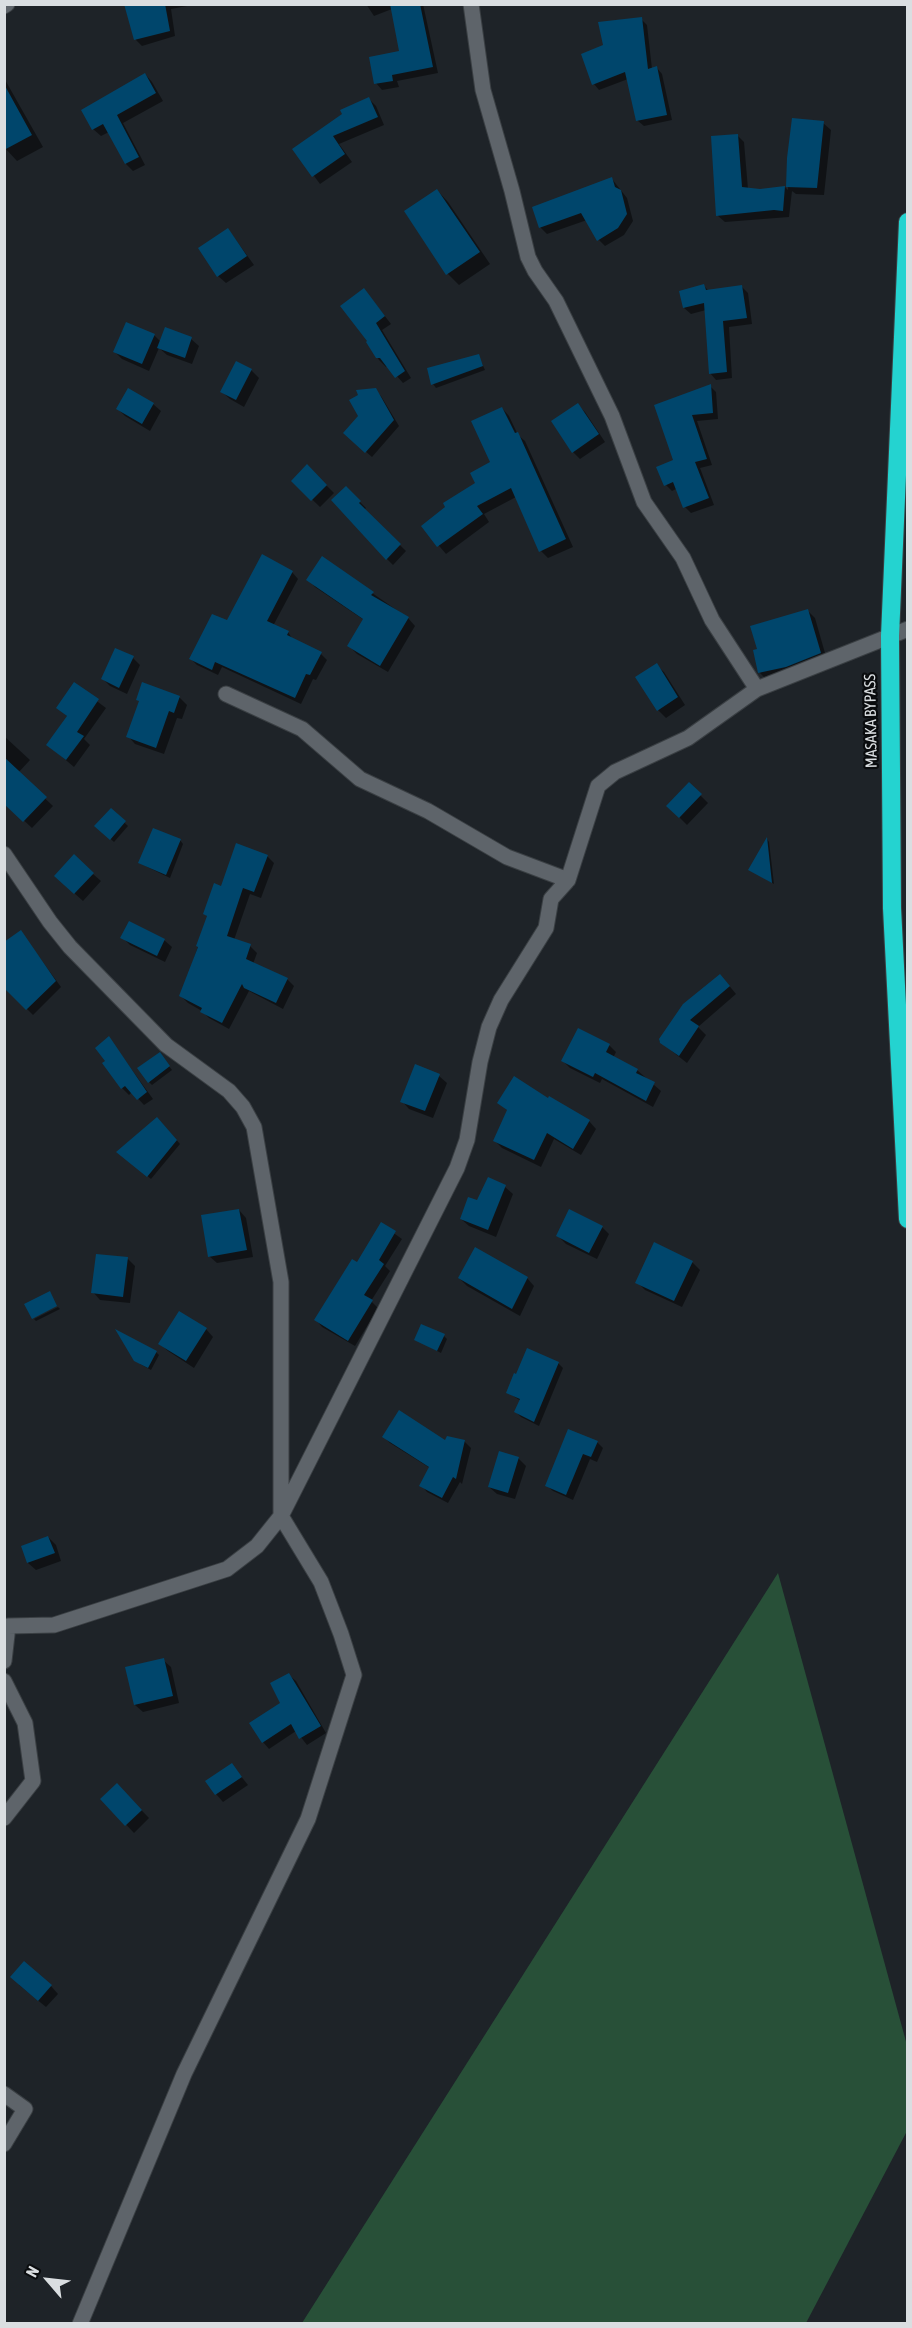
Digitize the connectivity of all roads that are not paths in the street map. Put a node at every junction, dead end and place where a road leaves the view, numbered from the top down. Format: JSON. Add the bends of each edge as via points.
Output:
{"nodes":[{"id":1,"x":471,"y":4,"type":"edge"},
{"id":2,"x":908,"y":222,"type":"edge"},
{"id":3,"x":908,"y":629,"type":"edge"},
{"id":4,"x":890,"y":636,"type":"junction"},
{"id":5,"x":757,"y":689,"type":"junction"},
{"id":6,"x":226,"y":694,"type":"dead end"},
{"id":7,"x":4,"y":854,"type":"edge"},
{"id":8,"x":568,"y":880,"type":"junction"},
{"id":9,"x":908,"y":1219,"type":"edge"},
{"id":10,"x":281,"y":1516,"type":"junction"},
{"id":11,"x":6,"y":1626,"type":"edge"},
{"id":12,"x":4,"y":1661,"type":"edge"},
{"id":13,"x":4,"y":1681,"type":"edge"},
{"id":14,"x":4,"y":1818,"type":"edge"},
{"id":15,"x":4,"y":2094,"type":"edge"},
{"id":16,"x":4,"y":2144,"type":"edge"},
{"id":17,"x":80,"y":2324,"type":"edge"}],
"edges":[{"from":1,"to":5,"type":"street","via":[[483,90],[528,257],[556,301],[612,416],[644,502],[683,558],[712,620]]},
{"from":2,"to":4,"type":"highway","name":"MASAKA BYPASS"},
{"from":3,"to":4,"type":"street"},
{"from":4,"to":5,"type":"street"},
{"from":4,"to":9,"type":"highway","name":"MASAKA BYPASS","via":[[892,908]]},
{"from":5,"to":8,"type":"street","via":[[688,738],[615,772],[598,786]]},
{"from":6,"to":8,"type":"street","via":[[302,729],[360,778],[507,856]]},
{"from":7,"to":10,"type":"street","via":[[70,947],[166,1045],[229,1091],[254,1127],[281,1282]]},
{"from":8,"to":10,"type":"street","via":[[551,899],[546,928],[501,1000],[489,1027],[467,1140],[457,1168]]},
{"from":10,"to":11,"type":"street","via":[[257,1546],[227,1569],[54,1625]]},
{"from":10,"to":17,"type":"street","via":[[321,1582],[354,1675],[308,1819],[184,2074]]},
{"from":11,"to":12,"type":"street"},
{"from":13,"to":14,"type":"street","via":[[25,1723],[33,1781]]},
{"from":15,"to":16,"type":"street","via":[[26,2109]]}]}
